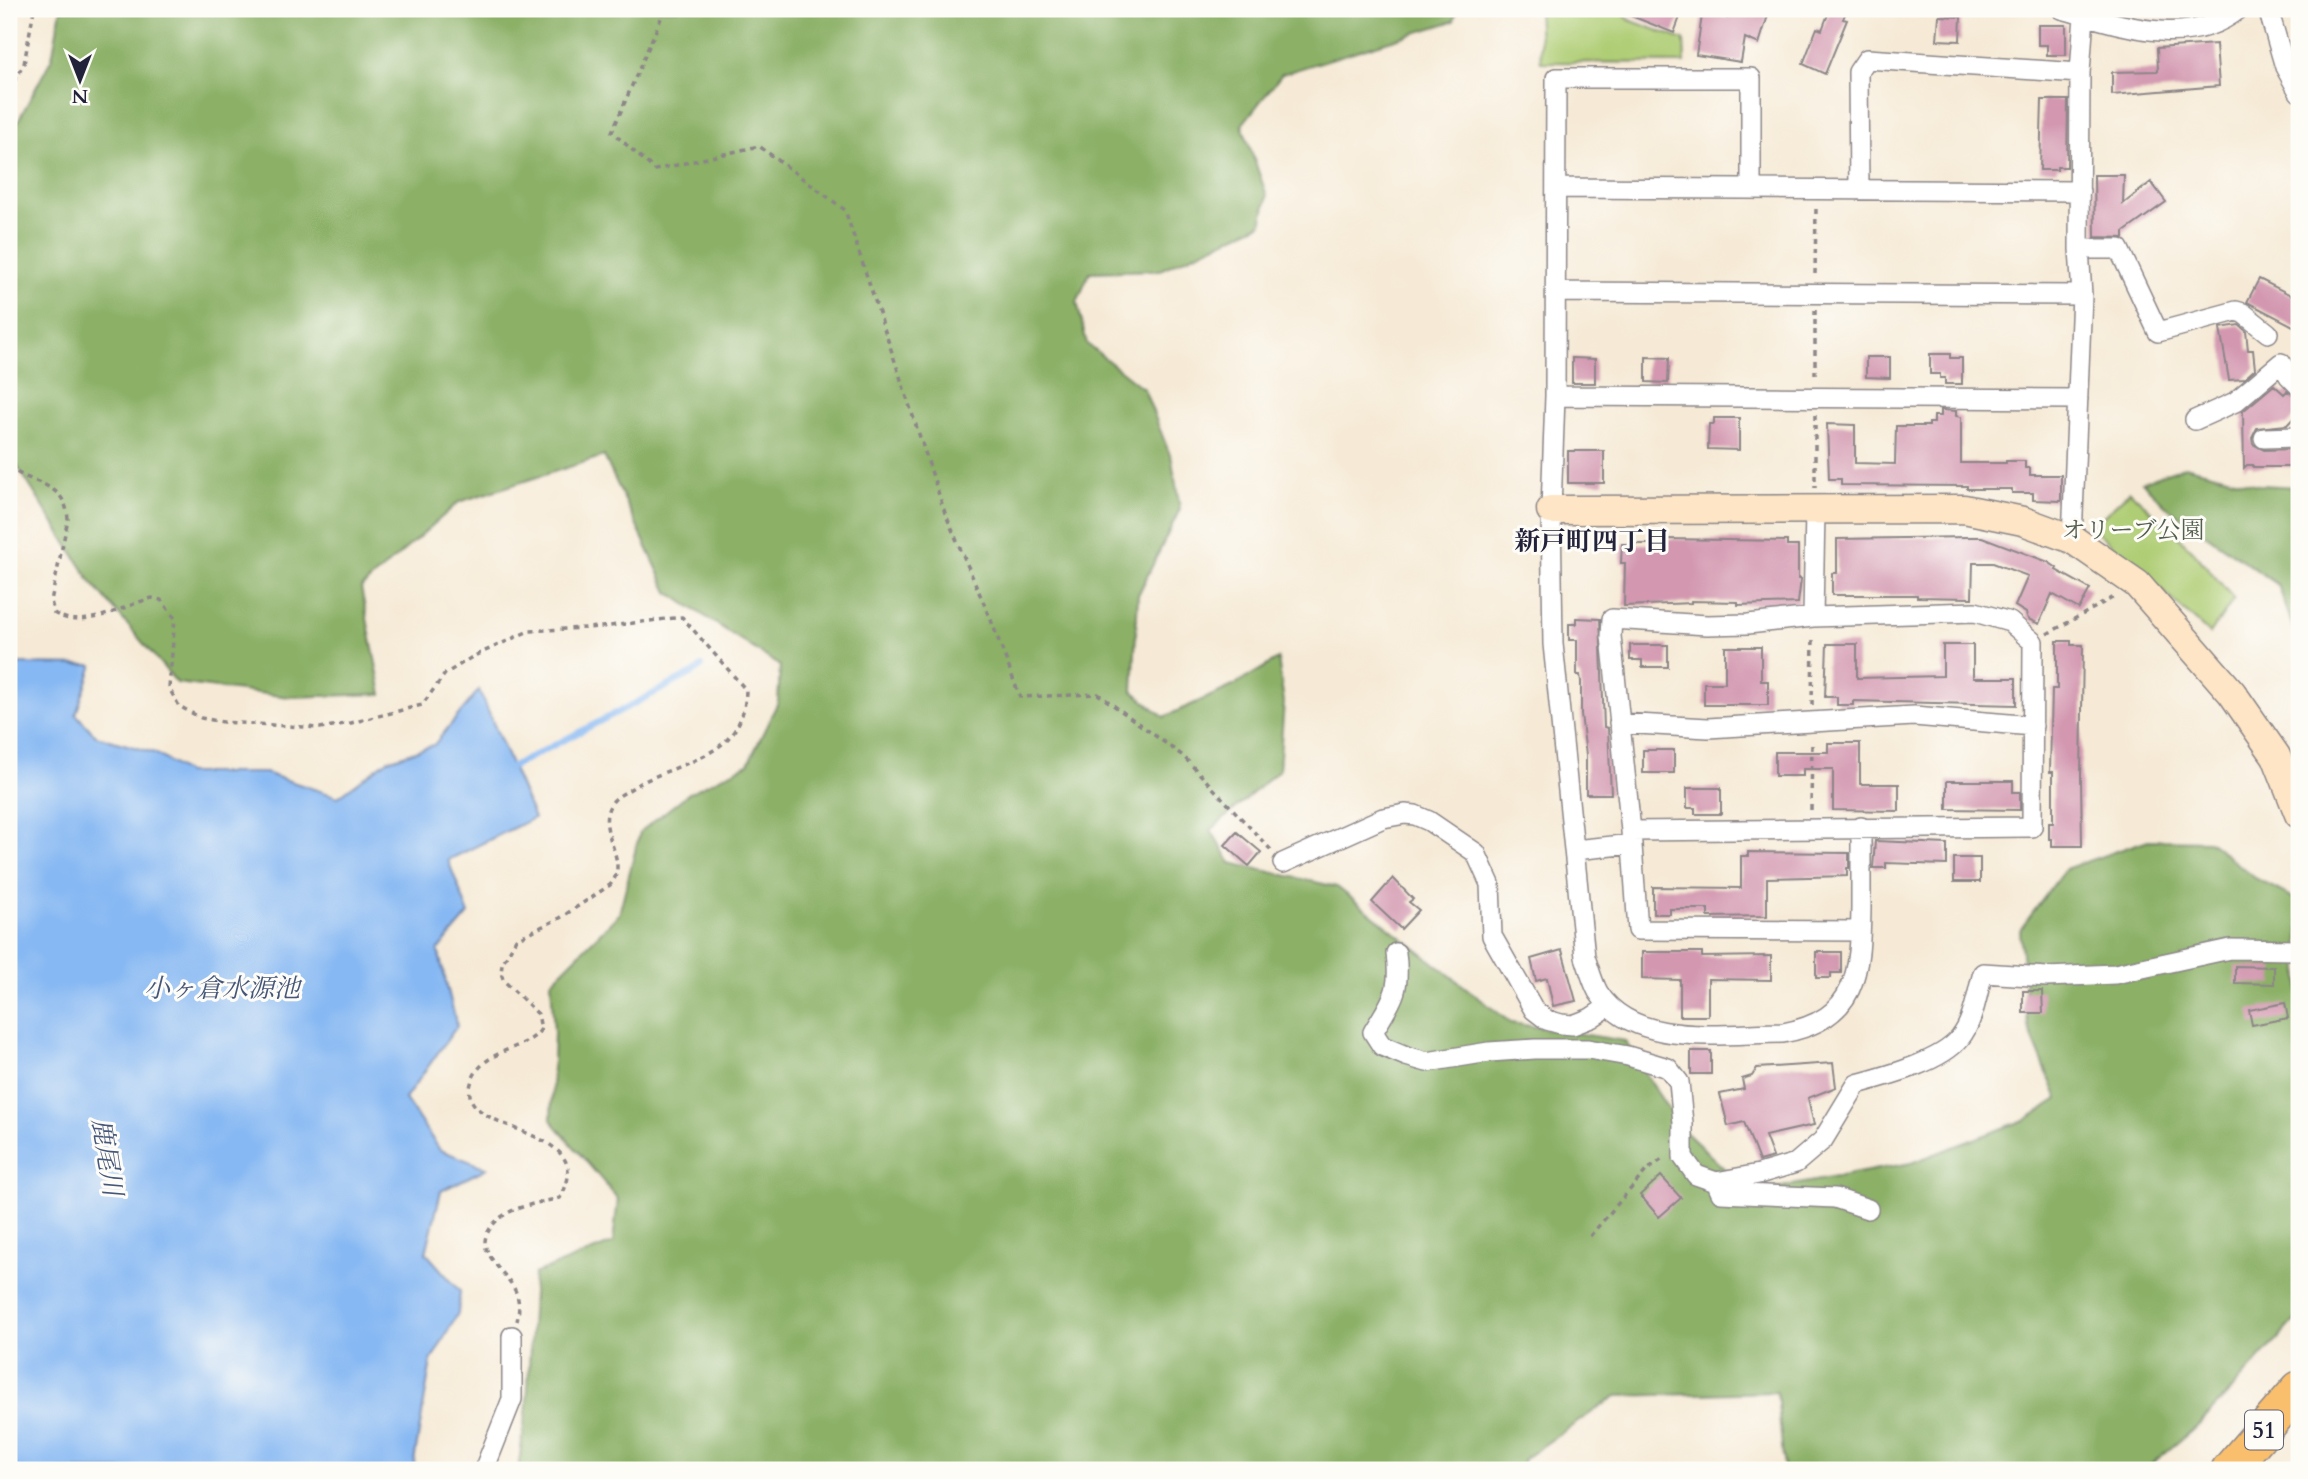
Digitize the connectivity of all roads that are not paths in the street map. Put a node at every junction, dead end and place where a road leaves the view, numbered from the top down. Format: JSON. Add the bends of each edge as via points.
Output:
{"nodes":[{"id":1,"x":2062,"y":9,"type":"edge"},
{"id":2,"x":2239,"y":9,"type":"edge"},
{"id":3,"x":2269,"y":9,"type":"edge"},
{"id":4,"x":2084,"y":15,"type":"junction"},
{"id":5,"x":2080,"y":73,"type":"junction"},
{"id":6,"x":2299,"y":92,"type":"edge"},
{"id":7,"x":1556,"y":188,"type":"junction"},
{"id":8,"x":1751,"y":189,"type":"junction"},
{"id":9,"x":1859,"y":190,"type":"junction"},
{"id":10,"x":2080,"y":191,"type":"junction"},
{"id":11,"x":2079,"y":249,"type":"junction"},
{"id":12,"x":1556,"y":292,"type":"junction"},
{"id":13,"x":2082,"y":295,"type":"junction"},
{"id":14,"x":2268,"y":333,"type":"dead end"},
{"id":15,"x":2299,"y":386,"type":"edge"},
{"id":16,"x":1555,"y":396,"type":"junction"},
{"id":17,"x":2078,"y":399,"type":"junction"},
{"id":18,"x":2194,"y":420,"type":"dead end"},
{"id":19,"x":2299,"y":437,"type":"edge"},
{"id":20,"x":2264,"y":438,"type":"dead end"},
{"id":21,"x":1551,"y":510,"type":"junction"},
{"id":22,"x":1815,"y":511,"type":"junction"},
{"id":23,"x":2072,"y":539,"type":"junction"},
{"id":24,"x":1813,"y":617,"type":"junction"},
{"id":25,"x":1619,"y":723,"type":"junction"},
{"id":26,"x":2033,"y":726,"type":"junction"},
{"id":27,"x":2299,"y":814,"type":"edge"},
{"id":28,"x":1861,"y":827,"type":"junction"},
{"id":29,"x":1632,"y":838,"type":"junction"},
{"id":30,"x":1574,"y":850,"type":"junction"},
{"id":31,"x":1283,"y":863,"type":"road end"},
{"id":32,"x":1860,"y":931,"type":"junction"},
{"id":33,"x":2299,"y":950,"type":"edge"},
{"id":34,"x":1396,"y":953,"type":"dead end"},
{"id":35,"x":1609,"y":1006,"type":"junction"},
{"id":36,"x":1716,"y":1182,"type":"junction"},
{"id":37,"x":1868,"y":1209,"type":"dead end"},
{"id":38,"x":512,"y":1336,"type":"road end"},
{"id":39,"x":2299,"y":1379,"type":"edge"},
{"id":40,"x":2299,"y":1389,"type":"edge"},
{"id":41,"x":2299,"y":1417,"type":"edge"},
{"id":42,"x":2239,"y":1466,"type":"edge"},
{"id":43,"x":484,"y":1470,"type":"edge"}],
"edges":[{"from":1,"to":4,"type":"street"},
{"from":2,"to":4,"type":"street","via":[[2203,27],[2172,32],[2133,29]]},
{"from":3,"to":6,"type":"street","via":[[2285,67]]},
{"from":4,"to":5,"type":"street"},
{"from":5,"to":9,"type":"street","via":[[1867,59],[1858,72]]},
{"from":5,"to":10,"type":"street"},
{"from":7,"to":8,"type":"street"},
{"from":7,"to":8,"type":"street","via":[[1556,78],[1751,78]]},
{"from":7,"to":12,"type":"street"},
{"from":8,"to":9,"type":"street"},
{"from":9,"to":10,"type":"street"},
{"from":10,"to":11,"type":"street"},
{"from":11,"to":13,"type":"street"},
{"from":11,"to":14,"type":"street","via":[[2119,249],[2158,332],[2236,311]]},
{"from":12,"to":13,"type":"street"},
{"from":12,"to":16,"type":"street"},
{"from":13,"to":17,"type":"street"},
{"from":15,"to":18,"type":"street","via":[[2281,363],[2235,402]]},
{"from":16,"to":17,"type":"street"},
{"from":16,"to":21,"type":"street"},
{"from":17,"to":23,"type":"street"},
{"from":19,"to":20,"type":"street"},
{"from":21,"to":22,"type":"street"},
{"from":21,"to":30,"type":"street","via":[[1553,644]]},
{"from":22,"to":23,"type":"street","via":[[1965,509],[2023,521]]},
{"from":22,"to":24,"type":"street"},
{"from":23,"to":27,"type":"street","via":[[2137,584],[2232,693],[2276,756]]},
{"from":24,"to":25,"type":"street","via":[[1735,624],[1612,619]]},
{"from":24,"to":26,"type":"street","via":[[1975,612],[2010,622],[2033,642]]},
{"from":25,"to":26,"type":"street","via":[[1708,728],[1914,716]]},
{"from":25,"to":29,"type":"street"},
{"from":26,"to":28,"type":"street","via":[[2032,827]]},
{"from":28,"to":29,"type":"street"},
{"from":28,"to":32,"type":"street"},
{"from":29,"to":30,"type":"street"},
{"from":29,"to":32,"type":"street","via":[[1638,930]]},
{"from":30,"to":35,"type":"street","via":[[1585,957]]},
{"from":31,"to":35,"type":"street","via":[[1383,818],[1415,814],[1476,853],[1490,884],[1492,936],[1534,1010],[1547,1020],[1573,1025]]},
{"from":32,"to":35,"type":"street","via":[[1852,987],[1823,1020],[1797,1030],[1667,1034],[1635,1024]]},
{"from":33,"to":36,"type":"street","via":[[2230,949],[2115,974],[2048,977],[1983,972],[1968,1026],[1950,1048],[1910,1068],[1857,1084],[1823,1140],[1796,1163]]},
{"from":34,"to":36,"type":"street","via":[[1399,977],[1394,998],[1373,1032],[1382,1046],[1427,1062],[1489,1052],[1588,1049],[1668,1068],[1679,1082],[1683,1157],[1696,1175]]},
{"from":36,"to":37,"type":"street","via":[[1721,1193],[1835,1198]]},
{"from":38,"to":43,"type":"street","via":[[512,1398]]},
{"from":39,"to":42,"type":"highway","number":"51"},
{"from":40,"to":42,"type":"highway","number":"51"},
{"from":41,"to":42,"type":"highway","number":"51"}]}
